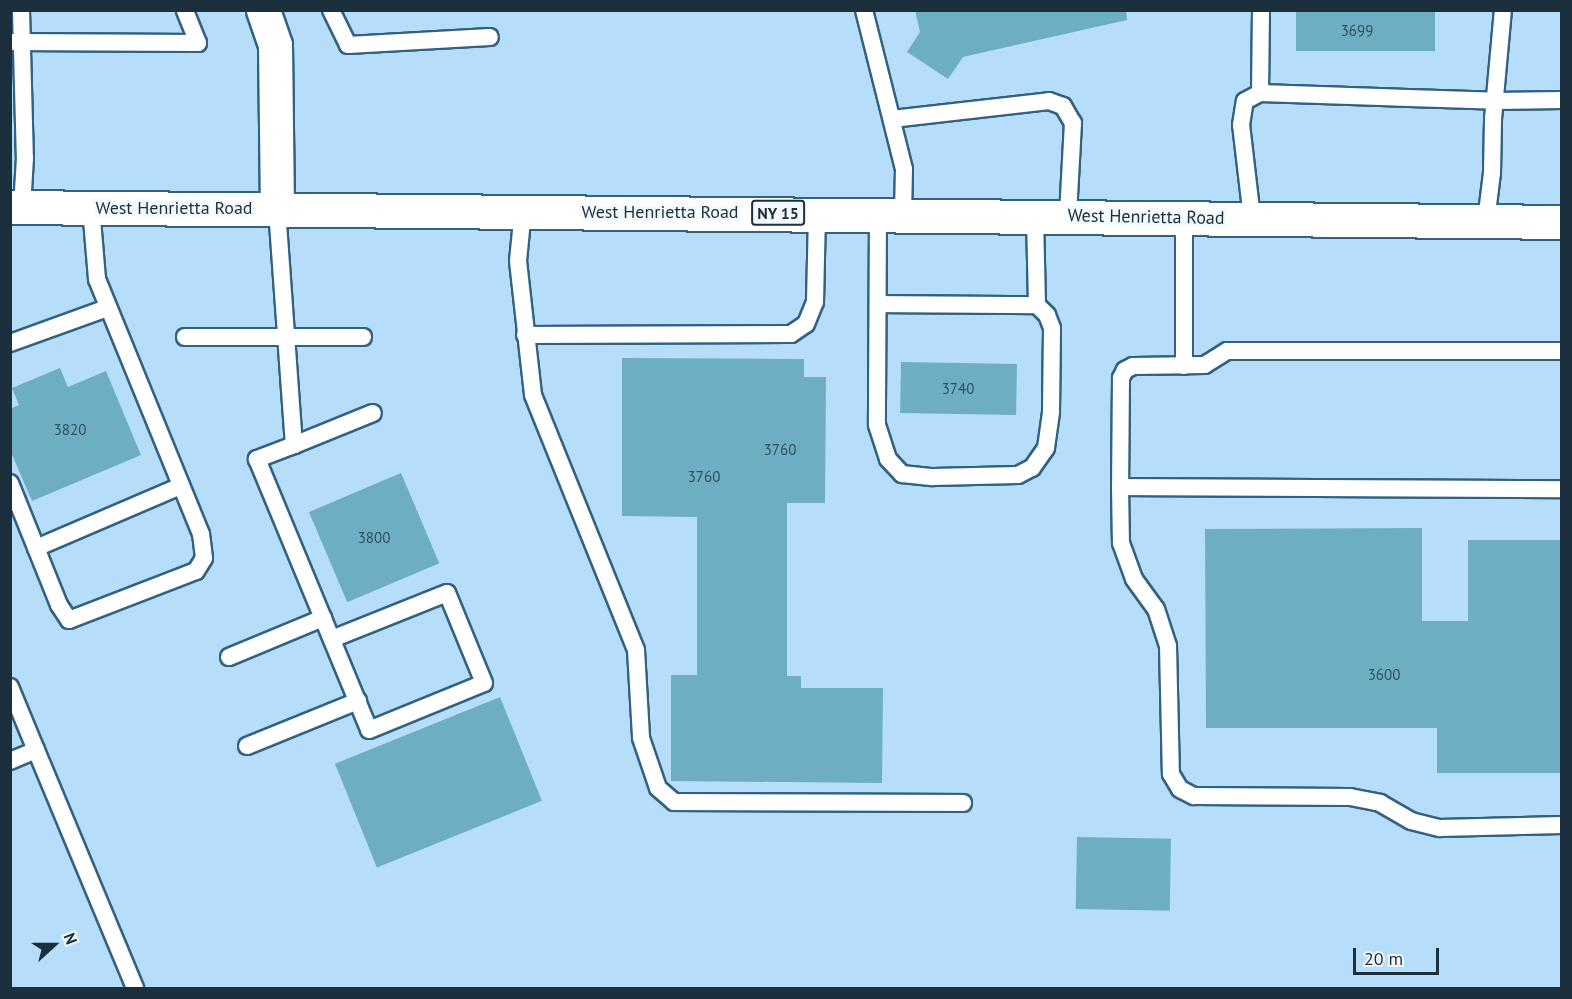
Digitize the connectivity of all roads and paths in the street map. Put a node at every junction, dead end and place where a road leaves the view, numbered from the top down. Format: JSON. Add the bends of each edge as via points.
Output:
{"nodes":[{"id":1,"x":21,"y":10,"type":"edge"},
{"id":2,"x":185,"y":10,"type":"edge"},
{"id":3,"x":263,"y":10,"type":"edge"},
{"id":4,"x":331,"y":10,"type":"edge"},
{"id":5,"x":864,"y":10,"type":"edge"},
{"id":6,"x":1261,"y":10,"type":"edge"},
{"id":7,"x":1503,"y":10,"type":"edge"},
{"id":8,"x":490,"y":37,"type":"dead end"},
{"id":9,"x":16,"y":42,"type":"edge"},
{"id":10,"x":1260,"y":93,"type":"junction"},
{"id":11,"x":1562,"y":100,"type":"edge"},
{"id":12,"x":1496,"y":101,"type":"junction"},
{"id":13,"x":892,"y":118,"type":"junction"},
{"id":14,"x":16,"y":207,"type":"edge"},
{"id":15,"x":91,"y":208,"type":"junction"},
{"id":16,"x":277,"y":209,"type":"junction"},
{"id":17,"x":524,"y":210,"type":"junction"},
{"id":18,"x":817,"y":213,"type":"junction"},
{"id":19,"x":891,"y":214,"type":"junction"},
{"id":20,"x":1035,"y":216,"type":"junction"},
{"id":21,"x":1068,"y":216,"type":"junction"},
{"id":22,"x":1185,"y":217,"type":"junction"},
{"id":23,"x":1252,"y":218,"type":"junction"},
{"id":24,"x":1486,"y":221,"type":"junction"},
{"id":25,"x":1562,"y":222,"type":"edge"},
{"id":26,"x":878,"y":304,"type":"junction"},
{"id":27,"x":1037,"y":305,"type":"junction"},
{"id":28,"x":107,"y":308,"type":"junction"},
{"id":29,"x":525,"y":334,"type":"junction"},
{"id":30,"x":185,"y":337,"type":"dead end"},
{"id":31,"x":286,"y":337,"type":"junction"},
{"id":32,"x":363,"y":337,"type":"dead end"},
{"id":33,"x":10,"y":343,"type":"edge"},
{"id":34,"x":1562,"y":351,"type":"edge"},
{"id":35,"x":1184,"y":366,"type":"junction"},
{"id":36,"x":374,"y":413,"type":"dead end"},
{"id":37,"x":294,"y":445,"type":"junction"},
{"id":38,"x":10,"y":483,"type":"edge"},
{"id":39,"x":181,"y":486,"type":"junction"},
{"id":40,"x":1120,"y":487,"type":"junction"},
{"id":41,"x":1562,"y":489,"type":"edge"},
{"id":42,"x":36,"y":548,"type":"junction"},
{"id":43,"x":323,"y":618,"type":"junction"},
{"id":44,"x":332,"y":639,"type":"junction"},
{"id":45,"x":229,"y":657,"type":"dead end"},
{"id":46,"x":10,"y":687,"type":"edge"},
{"id":47,"x":358,"y":701,"type":"junction"},
{"id":48,"x":247,"y":746,"type":"dead end"},
{"id":49,"x":36,"y":750,"type":"junction"},
{"id":50,"x":10,"y":760,"type":"edge"},
{"id":51,"x":963,"y":803,"type":"dead end"},
{"id":52,"x":1562,"y":825,"type":"edge"},
{"id":53,"x":135,"y":988,"type":"edge"}],
"edges":[{"from":1,"to":9,"type":"lane"},
{"from":2,"to":9,"type":"lane","via":[[198,43]]},
{"from":3,"to":16,"type":"main road","via":[[275,45]]},
{"from":4,"to":8,"type":"lane","via":[[348,45]]},
{"from":5,"to":13,"type":"lane"},
{"from":6,"to":10,"type":"lane"},
{"from":7,"to":12,"type":"lane"},
{"from":9,"to":14,"type":"lane","via":[[25,158]]},
{"from":10,"to":12,"type":"lane"},
{"from":10,"to":23,"type":"lane","via":[[1245,101],[1241,125]]},
{"from":11,"to":12,"type":"lane"},
{"from":12,"to":24,"type":"lane"},
{"from":13,"to":19,"type":"lane","via":[[904,169]]},
{"from":13,"to":21,"type":"lane","via":[[1049,101],[1063,106],[1073,123]]},
{"from":14,"to":15,"type":"main road","name":"West Henrietta Road","number":"NY 15"},
{"from":15,"to":16,"type":"main road","name":"West Henrietta Road","number":"NY 15"},
{"from":15,"to":28,"type":"lane","via":[[97,279]]},
{"from":16,"to":17,"type":"main road","name":"West Henrietta Road","number":"NY 15"},
{"from":16,"to":31,"type":"lane"},
{"from":17,"to":18,"type":"main road","name":"West Henrietta Road","number":"NY 15"},
{"from":17,"to":29,"type":"lane","via":[[519,261]]},
{"from":18,"to":19,"type":"main road","name":"West Henrietta Road","number":"NY 15"},
{"from":18,"to":29,"type":"lane","via":[[814,302],[806,324],[791,334]]},
{"from":19,"to":20,"type":"main road","name":"West Henrietta Road","number":"NY 15"},
{"from":19,"to":26,"type":"lane"},
{"from":20,"to":21,"type":"main road","name":"West Henrietta Road","number":"NY 15"},
{"from":20,"to":27,"type":"lane"},
{"from":21,"to":22,"type":"main road","name":"West Henrietta Road","number":"NY 15"},
{"from":22,"to":23,"type":"main road","name":"West Henrietta Road","number":"NY 15"},
{"from":22,"to":35,"type":"lane"},
{"from":23,"to":24,"type":"main road","name":"West Henrietta Road","number":"NY 15"},
{"from":24,"to":25,"type":"main road","name":"West Henrietta Road","number":"NY 15"},
{"from":26,"to":27,"type":"lane"},
{"from":26,"to":27,"type":"lane","via":[[877,424],[888,459],[902,474],[933,477],[1018,475],[1032,468],[1046,448],[1051,411],[1052,328]]},
{"from":28,"to":33,"type":"lane"},
{"from":28,"to":39,"type":"lane"},
{"from":29,"to":51,"type":"lane","via":[[533,395],[636,650],[640,738],[658,788],[674,802]]},
{"from":30,"to":31,"type":"lane"},
{"from":31,"to":32,"type":"lane"},
{"from":31,"to":37,"type":"lane"},
{"from":34,"to":35,"type":"lane","via":[[1227,351],[1205,365]]},
{"from":35,"to":40,"type":"lane","via":[[1133,366],[1125,370],[1121,378]]},
{"from":36,"to":37,"type":"lane"},
{"from":37,"to":43,"type":"lane","via":[[257,459]]},
{"from":38,"to":42,"type":"lane"},
{"from":39,"to":42,"type":"lane"},
{"from":39,"to":42,"type":"lane","via":[[201,534],[204,558],[196,571],[69,620]]},
{"from":40,"to":41,"type":"lane"},
{"from":40,"to":52,"type":"lane","via":[[1121,543],[1134,579],[1156,609],[1168,646],[1171,774],[1180,789],[1194,796],[1350,797],[1380,803],[1411,821],[1440,828]]},
{"from":43,"to":44,"type":"lane"},
{"from":43,"to":45,"type":"lane"},
{"from":44,"to":47,"type":"lane"},
{"from":44,"to":47,"type":"lane","via":[[447,593],[484,683],[369,729]]},
{"from":46,"to":49,"type":"lane"},
{"from":47,"to":48,"type":"lane"},
{"from":49,"to":50,"type":"lane"},
{"from":49,"to":53,"type":"lane"}]}
